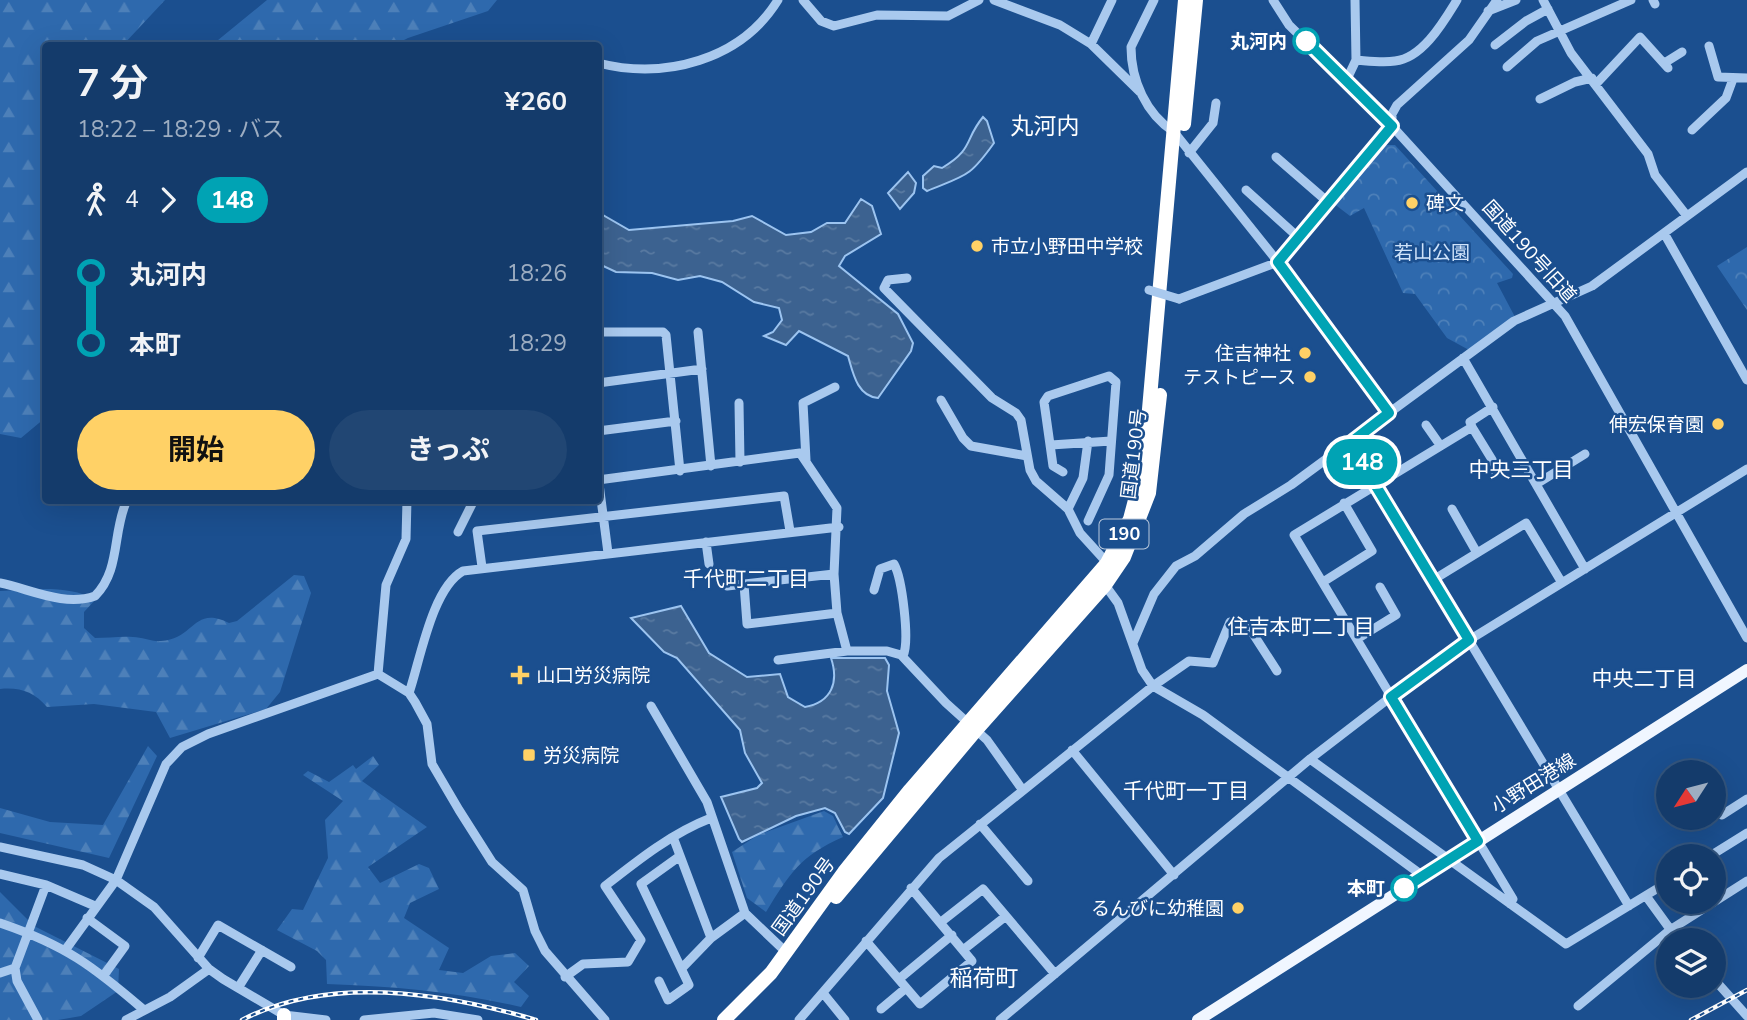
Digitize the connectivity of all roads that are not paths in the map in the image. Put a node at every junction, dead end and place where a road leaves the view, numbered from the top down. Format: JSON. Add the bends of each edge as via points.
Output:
{"nodes":[{"id":1,"x":778,"y":0,"type":"edge"},
{"id":2,"x":803,"y":0,"type":"edge"},
{"id":3,"x":979,"y":0,"type":"edge"},
{"id":4,"x":994,"y":0,"type":"edge"},
{"id":5,"x":1112,"y":0,"type":"edge"},
{"id":6,"x":1154,"y":0,"type":"edge"},
{"id":7,"x":1185,"y":0,"type":"edge"},
{"id":8,"x":1196,"y":0,"type":"edge"},
{"id":9,"x":1273,"y":0,"type":"edge"},
{"id":10,"x":1355,"y":0,"type":"edge"},
{"id":11,"x":1457,"y":0,"type":"edge"},
{"id":12,"x":1497,"y":0,"type":"edge"},
{"id":13,"x":1516,"y":0,"type":"edge"},
{"id":14,"x":1543,"y":0,"type":"edge"},
{"id":15,"x":1631,"y":0,"type":"edge"},
{"id":16,"x":1548,"y":9,"type":"junction"},
{"id":17,"x":1488,"y":11,"type":"junction"},
{"id":18,"x":1559,"y":30,"type":"junction"},
{"id":19,"x":1091,"y":44,"type":"junction"},
{"id":20,"x":1495,"y":45,"type":"dead end"},
{"id":21,"x":1709,"y":46,"type":"dead end"},
{"id":22,"x":1682,"y":52,"type":"dead end"},
{"id":23,"x":1356,"y":60,"type":"junction"},
{"id":24,"x":602,"y":64,"type":"edge"},
{"id":25,"x":1507,"y":67,"type":"dead end"},
{"id":26,"x":1747,"y":78,"type":"edge"},
{"id":27,"x":1347,"y":79,"type":"junction"},
{"id":28,"x":1733,"y":79,"type":"junction"},
{"id":29,"x":1594,"y":81,"type":"junction"},
{"id":30,"x":1142,"y":93,"type":"junction"},
{"id":31,"x":1541,"y":99,"type":"dead end"},
{"id":32,"x":1216,"y":103,"type":"dead end"},
{"id":33,"x":1392,"y":126,"type":"junction"},
{"id":34,"x":1692,"y":130,"type":"dead end"},
{"id":35,"x":1182,"y":143,"type":"junction"},
{"id":36,"x":1276,"y":158,"type":"dead end"},
{"id":37,"x":1747,"y":172,"type":"edge"},
{"id":38,"x":1246,"y":190,"type":"dead end"},
{"id":39,"x":1329,"y":203,"type":"junction"},
{"id":40,"x":1687,"y":216,"type":"junction"},
{"id":41,"x":1664,"y":233,"type":"junction"},
{"id":42,"x":1299,"y":238,"type":"junction"},
{"id":43,"x":1278,"y":262,"type":"junction"},
{"id":44,"x":907,"y":278,"type":"dead end"},
{"id":45,"x":1149,"y":290,"type":"dead end"},
{"id":46,"x":1556,"y":304,"type":"junction"},
{"id":47,"x":602,"y":332,"type":"edge"},
{"id":48,"x":698,"y":332,"type":"dead end"},
{"id":49,"x":1463,"y":358,"type":"junction"},
{"id":50,"x":702,"y":369,"type":"junction"},
{"id":51,"x":670,"y":373,"type":"junction"},
{"id":52,"x":1747,"y":380,"type":"edge"},
{"id":53,"x":602,"y":382,"type":"edge"},
{"id":54,"x":835,"y":387,"type":"dead end"},
{"id":55,"x":941,"y":400,"type":"dead end"},
{"id":56,"x":739,"y":403,"type":"dead end"},
{"id":57,"x":1493,"y":407,"type":"junction"},
{"id":58,"x":1389,"y":413,"type":"junction"},
{"id":59,"x":676,"y":421,"type":"junction"},
{"id":60,"x":1426,"y":425,"type":"dead end"},
{"id":61,"x":1472,"y":427,"type":"junction"},
{"id":62,"x":602,"y":430,"type":"edge"},
{"id":63,"x":1111,"y":440,"type":"junction"},
{"id":64,"x":1088,"y":441,"type":"junction"},
{"id":65,"x":1350,"y":443,"type":"junction"},
{"id":66,"x":1051,"y":445,"type":"junction"},
{"id":67,"x":1440,"y":446,"type":"junction"},
{"id":68,"x":1585,"y":454,"type":"dead end"},
{"id":69,"x":1027,"y":456,"type":"junction"},
{"id":70,"x":806,"y":460,"type":"junction"},
{"id":71,"x":740,"y":462,"type":"junction"},
{"id":72,"x":711,"y":467,"type":"junction"},
{"id":73,"x":1747,"y":469,"type":"edge"},
{"id":74,"x":680,"y":471,"type":"junction"},
{"id":75,"x":1063,"y":472,"type":"dead end"},
{"id":76,"x":1496,"y":473,"type":"dead end"},
{"id":77,"x":602,"y":479,"type":"edge"},
{"id":78,"x":1538,"y":483,"type":"junction"},
{"id":79,"x":1376,"y":484,"type":"junction"},
{"id":80,"x":1344,"y":503,"type":"junction"},
{"id":81,"x":126,"y":504,"type":"edge"},
{"id":82,"x":407,"y":504,"type":"edge"},
{"id":83,"x":472,"y":504,"type":"edge"},
{"id":84,"x":602,"y":504,"type":"edge"},
{"id":85,"x":1068,"y":509,"type":"junction"},
{"id":86,"x":1452,"y":509,"type":"dead end"},
{"id":87,"x":1676,"y":513,"type":"junction"},
{"id":88,"x":603,"y":516,"type":"junction"},
{"id":89,"x":1088,"y":522,"type":"dead end"},
{"id":90,"x":839,"y":527,"type":"junction"},
{"id":91,"x":790,"y":531,"type":"junction"},
{"id":92,"x":458,"y":532,"type":"dead end"},
{"id":93,"x":706,"y":542,"type":"junction"},
{"id":94,"x":608,"y":553,"type":"junction"},
{"id":95,"x":1477,"y":553,"type":"junction"},
{"id":96,"x":709,"y":564,"type":"dead end"},
{"id":97,"x":482,"y":567,"type":"junction"},
{"id":98,"x":1111,"y":567,"type":"junction"},
{"id":99,"x":1585,"y":569,"type":"junction"},
{"id":100,"x":834,"y":574,"type":"junction"},
{"id":101,"x":1433,"y":580,"type":"junction"},
{"id":102,"x":1323,"y":582,"type":"junction"},
{"id":103,"x":0,"y":583,"type":"edge"},
{"id":104,"x":1562,"y":583,"type":"junction"},
{"id":105,"x":744,"y":584,"type":"junction"},
{"id":106,"x":1105,"y":585,"type":"junction"},
{"id":107,"x":727,"y":586,"type":"dead end"},
{"id":108,"x":1380,"y":587,"type":"dead end"},
{"id":109,"x":874,"y":590,"type":"dead end"},
{"id":110,"x":837,"y":613,"type":"junction"},
{"id":111,"x":1357,"y":639,"type":"junction"},
{"id":112,"x":1747,"y":639,"type":"edge"},
{"id":113,"x":1469,"y":640,"type":"junction"},
{"id":114,"x":1133,"y":643,"type":"junction"},
{"id":115,"x":847,"y":651,"type":"junction"},
{"id":116,"x":903,"y":656,"type":"junction"},
{"id":117,"x":778,"y":660,"type":"dead end"},
{"id":118,"x":1747,"y":670,"type":"edge"},
{"id":119,"x":1277,"y":671,"type":"dead end"},
{"id":120,"x":378,"y":674,"type":"junction"},
{"id":121,"x":1153,"y":686,"type":"junction"},
{"id":122,"x":409,"y":694,"type":"junction"},
{"id":123,"x":1391,"y":697,"type":"junction"},
{"id":124,"x":651,"y":706,"type":"dead end"},
{"id":125,"x":972,"y":726,"type":"junction"},
{"id":126,"x":1072,"y":750,"type":"junction"},
{"id":127,"x":1310,"y":759,"type":"junction"},
{"id":128,"x":1289,"y":779,"type":"junction"},
{"id":129,"x":1022,"y":789,"type":"junction"},
{"id":130,"x":1559,"y":790,"type":"junction"},
{"id":131,"x":1747,"y":799,"type":"edge"},
{"id":132,"x":1726,"y":812,"type":"edge"},
{"id":133,"x":711,"y":818,"type":"junction"},
{"id":134,"x":980,"y":824,"type":"junction"},
{"id":135,"x":1747,"y":833,"type":"edge"},
{"id":136,"x":673,"y":837,"type":"junction"},
{"id":137,"x":1478,"y":841,"type":"junction"},
{"id":138,"x":1726,"y":846,"type":"edge"},
{"id":139,"x":0,"y":847,"type":"edge"},
{"id":140,"x":680,"y":856,"type":"junction"},
{"id":141,"x":1448,"y":859,"type":"junction"},
{"id":142,"x":0,"y":874,"type":"edge"},
{"id":143,"x":1174,"y":875,"type":"junction"},
{"id":144,"x":1423,"y":876,"type":"junction"},
{"id":145,"x":116,"y":880,"type":"junction"},
{"id":146,"x":1028,"y":881,"type":"dead end"},
{"id":147,"x":1747,"y":881,"type":"edge"},
{"id":148,"x":46,"y":885,"type":"junction"},
{"id":149,"x":911,"y":888,"type":"junction"},
{"id":150,"x":1656,"y":889,"type":"edge"},
{"id":151,"x":1646,"y":895,"type":"junction"},
{"id":152,"x":1510,"y":904,"type":"junction"},
{"id":153,"x":95,"y":906,"type":"junction"},
{"id":154,"x":1629,"y":906,"type":"junction"},
{"id":155,"x":745,"y":913,"type":"junction"},
{"id":156,"x":1006,"y":916,"type":"junction"},
{"id":157,"x":88,"y":918,"type":"junction"},
{"id":158,"x":942,"y":922,"type":"junction"},
{"id":159,"x":0,"y":923,"type":"edge"},
{"id":160,"x":1669,"y":928,"type":"edge"},
{"id":161,"x":1673,"y":928,"type":"edge"},
{"id":162,"x":30,"y":933,"type":"junction"},
{"id":163,"x":952,"y":935,"type":"junction"},
{"id":164,"x":711,"y":938,"type":"junction"},
{"id":165,"x":866,"y":941,"type":"junction"},
{"id":166,"x":1656,"y":942,"type":"edge"},
{"id":167,"x":66,"y":949,"type":"junction"},
{"id":168,"x":262,"y":950,"type":"junction"},
{"id":169,"x":963,"y":950,"type":"junction"},
{"id":170,"x":787,"y":953,"type":"junction"},
{"id":171,"x":198,"y":958,"type":"junction"},
{"id":172,"x":291,"y":967,"type":"dead end"},
{"id":173,"x":15,"y":968,"type":"junction"},
{"id":174,"x":682,"y":968,"type":"junction"},
{"id":175,"x":209,"y":969,"type":"junction"},
{"id":176,"x":0,"y":973,"type":"edge"},
{"id":177,"x":1055,"y":974,"type":"junction"},
{"id":178,"x":104,"y":975,"type":"junction"},
{"id":179,"x":565,"y":977,"type":"junction"},
{"id":180,"x":899,"y":979,"type":"junction"},
{"id":181,"x":659,"y":981,"type":"dead end"},
{"id":182,"x":238,"y":988,"type":"junction"},
{"id":183,"x":906,"y":988,"type":"junction"},
{"id":184,"x":823,"y":993,"type":"junction"},
{"id":185,"x":1726,"y":993,"type":"edge"},
{"id":186,"x":1578,"y":1006,"type":"dead end"},
{"id":187,"x":881,"y":1009,"type":"dead end"},
{"id":188,"x":144,"y":1010,"type":"junction"},
{"id":189,"x":1747,"y":1016,"type":"edge"},
{"id":190,"x":284,"y":1018,"type":"edge"},
{"id":191,"x":1200,"y":1019,"type":"edge"},
{"id":192,"x":38,"y":1020,"type":"edge"},
{"id":193,"x":126,"y":1020,"type":"edge"},
{"id":194,"x":326,"y":1020,"type":"edge"},
{"id":195,"x":364,"y":1020,"type":"edge"},
{"id":196,"x":372,"y":1020,"type":"edge"},
{"id":197,"x":478,"y":1020,"type":"edge"},
{"id":198,"x":605,"y":1020,"type":"edge"},
{"id":199,"x":724,"y":1020,"type":"edge"},
{"id":200,"x":799,"y":1020,"type":"edge"},
{"id":201,"x":845,"y":1020,"type":"edge"},
{"id":202,"x":1000,"y":1020,"type":"edge"}],
"edges":[{"from":1,"to":24,"type":"street","via":[[756,31],[715,55],[651,71]]},
{"from":2,"to":3,"type":"street","via":[[821,21],[834,26],[877,15],[948,16]]},
{"from":4,"to":19,"type":"street","via":[[1060,25]]},
{"from":5,"to":19,"type":"street"},
{"from":6,"to":30,"type":"street","via":[[1131,47]]},
{"from":7,"to":35,"type":"highway","name":"国道190号","number":"190"},
{"from":8,"to":35,"type":"highway","name":"国道190号","number":"190"},
{"from":9,"to":27,"type":"street","name":"国道190号旧道","via":[[1289,24]]},
{"from":10,"to":23,"type":"street"},
{"from":11,"to":23,"type":"street","via":[[1441,25],[1405,58]]},
{"from":12,"to":17,"type":"street"},
{"from":13,"to":17,"type":"street"},
{"from":14,"to":16,"type":"street"},
{"from":15,"to":18,"type":"street"},
{"from":16,"to":18,"type":"street"},
{"from":16,"to":20,"type":"street"},
{"from":17,"to":33,"type":"street","via":[[1469,40],[1397,105]]},
{"from":18,"to":25,"type":"street","via":[[1537,41]]},
{"from":18,"to":29,"type":"street"},
{"from":19,"to":30,"type":"street"},
{"from":21,"to":28,"type":"street","via":[[1718,77]]},
{"from":22,"to":29,"type":"street","via":[[1667,65],[1638,37]]},
{"from":23,"to":27,"type":"street"},
{"from":26,"to":28,"type":"street"},
{"from":27,"to":33,"type":"street","name":"国道190号旧道"},
{"from":28,"to":34,"type":"street","via":[[1726,99]]},
{"from":29,"to":31,"type":"street","via":[[1575,82]]},
{"from":29,"to":40,"type":"street"},
{"from":30,"to":35,"type":"street","via":[[1145,104]]},
{"from":32,"to":35,"type":"street","via":[[1213,123]]},
{"from":33,"to":39,"type":"street"},
{"from":33,"to":46,"type":"street","name":"国道190号旧道"},
{"from":35,"to":43,"type":"street"},
{"from":35,"to":98,"type":"highway","name":"国道190号","number":"190","via":[[1144,466]]},
{"from":36,"to":39,"type":"street"},
{"from":37,"to":40,"type":"street"},
{"from":38,"to":42,"type":"street"},
{"from":39,"to":42,"type":"street"},
{"from":40,"to":41,"type":"street"},
{"from":41,"to":46,"type":"street","via":[[1592,286]]},
{"from":41,"to":52,"type":"street"},
{"from":42,"to":43,"type":"street"},
{"from":43,"to":45,"type":"street","bridge":true,"via":[[1179,299]]},
{"from":43,"to":58,"type":"street"},
{"from":44,"to":69,"type":"street","via":[[888,280],[884,288],[992,398],[1016,413]]},
{"from":46,"to":49,"type":"street","via":[[1514,321]]},
{"from":46,"to":87,"type":"street","name":"国道190号旧道"},
{"from":47,"to":51,"type":"street","via":[[663,332]]},
{"from":48,"to":50,"type":"street"},
{"from":49,"to":57,"type":"street"},
{"from":49,"to":58,"type":"street"},
{"from":50,"to":51,"type":"street"},
{"from":50,"to":72,"type":"street"},
{"from":51,"to":53,"type":"street"},
{"from":51,"to":59,"type":"street"},
{"from":54,"to":70,"type":"street","via":[[803,403]]},
{"from":55,"to":69,"type":"street","via":[[971,446]]},
{"from":56,"to":71,"type":"street"},
{"from":57,"to":61,"type":"street","via":[[1469,422]]},
{"from":57,"to":78,"type":"street"},
{"from":58,"to":65,"type":"street"},
{"from":59,"to":62,"type":"street"},
{"from":59,"to":74,"type":"street"},
{"from":60,"to":67,"type":"street"},
{"from":61,"to":67,"type":"street"},
{"from":61,"to":76,"type":"street","via":[[1499,471]]},
{"from":63,"to":64,"type":"street"},
{"from":63,"to":66,"type":"street","via":[[1116,382],[1109,376],[1048,396],[1044,402]]},
{"from":63,"to":89,"type":"street","via":[[1109,475]]},
{"from":64,"to":66,"type":"street"},
{"from":64,"to":85,"type":"street","via":[[1083,478]]},
{"from":65,"to":79,"type":"street"},
{"from":65,"to":114,"type":"street","via":[[1176,566],[1154,594]]},
{"from":66,"to":75,"type":"street","via":[[1053,466]]},
{"from":67,"to":79,"type":"street"},
{"from":68,"to":78,"type":"street"},
{"from":69,"to":85,"type":"street","via":[[1036,481]]},
{"from":70,"to":71,"type":"street","via":[[800,453]]},
{"from":70,"to":90,"type":"street","via":[[837,508]]},
{"from":71,"to":72,"type":"street"},
{"from":72,"to":74,"type":"street"},
{"from":73,"to":87,"type":"street"},
{"from":74,"to":77,"type":"street"},
{"from":78,"to":99,"type":"street"},
{"from":79,"to":80,"type":"street"},
{"from":79,"to":101,"type":"street"},
{"from":80,"to":102,"type":"street","via":[[1294,534]]},
{"from":80,"to":102,"type":"street","via":[[1373,551]]},
{"from":81,"to":103,"type":"street","via":[[114,565],[95,596],[76,600],[45,596]]},
{"from":82,"to":120,"type":"street","via":[[406,539],[386,585]]},
{"from":83,"to":92,"type":"street"},
{"from":84,"to":88,"type":"street"},
{"from":85,"to":98,"type":"street","via":[[1080,533]]},
{"from":86,"to":95,"type":"street"},
{"from":87,"to":99,"type":"street"},
{"from":87,"to":112,"type":"street","name":"国道190号旧道"},
{"from":88,"to":91,"type":"street","via":[[784,496]]},
{"from":88,"to":94,"type":"street"},
{"from":88,"to":97,"type":"street","via":[[477,531]]},
{"from":90,"to":91,"type":"street"},
{"from":90,"to":100,"type":"street"},
{"from":91,"to":93,"type":"street"},
{"from":93,"to":94,"type":"street"},
{"from":93,"to":96,"type":"street"},
{"from":94,"to":97,"type":"street"},
{"from":95,"to":101,"type":"street"},
{"from":95,"to":104,"type":"street","via":[[1526,523]]},
{"from":97,"to":122,"type":"street","via":[[463,571],[444,587]]},
{"from":98,"to":106,"type":"highway","name":"国道190号","number":"190"},
{"from":98,"to":125,"type":"highway","name":"国道190号","number":"190"},
{"from":99,"to":104,"type":"street"},
{"from":100,"to":105,"type":"street"},
{"from":100,"to":110,"type":"street"},
{"from":101,"to":113,"type":"street"},
{"from":102,"to":111,"type":"street"},
{"from":104,"to":113,"type":"street"},
{"from":105,"to":107,"type":"street"},
{"from":105,"to":110,"type":"street","via":[[747,624]]},
{"from":106,"to":114,"type":"street","via":[[1118,603]]},
{"from":106,"to":125,"type":"highway","name":"国道190号","number":"190"},
{"from":108,"to":111,"type":"street","via":[[1396,615]]},
{"from":109,"to":116,"type":"street","via":[[880,569],[894,564],[906,644]]},
{"from":110,"to":115,"type":"street"},
{"from":111,"to":123,"type":"street"},
{"from":113,"to":123,"type":"street"},
{"from":113,"to":130,"type":"street"},
{"from":114,"to":121,"type":"street"},
{"from":115,"to":116,"type":"street","via":[[887,651]]},
{"from":115,"to":117,"type":"street"},
{"from":116,"to":125,"type":"street"},
{"from":118,"to":130,"type":"main road","name":"小野田港線"},
{"from":119,"to":121,"type":"street","via":[[1250,629],[1230,622],[1213,663],[1189,662]]},
{"from":120,"to":122,"type":"street"},
{"from":120,"to":145,"type":"street","via":[[182,747],[154,787]]},
{"from":121,"to":126,"type":"street"},
{"from":121,"to":128,"type":"street","via":[[1203,715]]},
{"from":122,"to":179,"type":"street","via":[[427,724],[432,764],[492,862],[523,890],[539,940]]},
{"from":123,"to":127,"type":"street"},
{"from":123,"to":137,"type":"street"},
{"from":124,"to":133,"type":"street","via":[[698,786]]},
{"from":125,"to":129,"type":"street"},
{"from":125,"to":170,"type":"highway","name":"国道190号","number":"190","via":[[844,872]]},
{"from":126,"to":129,"type":"street"},
{"from":126,"to":143,"type":"street"},
{"from":127,"to":128,"type":"street"},
{"from":127,"to":141,"type":"street"},
{"from":128,"to":143,"type":"street"},
{"from":128,"to":144,"type":"street"},
{"from":129,"to":134,"type":"street"},
{"from":130,"to":137,"type":"main road","name":"小野田港線"},
{"from":130,"to":154,"type":"street"},
{"from":131,"to":132,"type":"street"},
{"from":133,"to":136,"type":"street"},
{"from":133,"to":155,"type":"street"},
{"from":134,"to":146,"type":"street"},
{"from":134,"to":149,"type":"street"},
{"from":135,"to":138,"type":"street"},
{"from":136,"to":140,"type":"street"},
{"from":136,"to":179,"type":"street","via":[[605,886],[641,940],[628,962],[583,964]]},
{"from":137,"to":141,"type":"main road","name":"小野田港線"},
{"from":137,"to":152,"type":"street","via":[[1513,900]]},
{"from":139,"to":145,"type":"street","via":[[83,865]]},
{"from":140,"to":164,"type":"street"},
{"from":140,"to":174,"type":"street","via":[[641,884]]},
{"from":141,"to":144,"type":"main road","name":"小野田港線"},
{"from":141,"to":152,"type":"street"},
{"from":142,"to":148,"type":"street"},
{"from":143,"to":177,"type":"street"},
{"from":144,"to":191,"type":"main road","name":"小野田港線"},
{"from":145,"to":153,"type":"street"},
{"from":145,"to":171,"type":"street","via":[[154,907]]},
{"from":147,"to":161,"type":"street"},
{"from":148,"to":153,"type":"street"},
{"from":148,"to":162,"type":"street"},
{"from":149,"to":158,"type":"street"},
{"from":149,"to":165,"type":"street"},
{"from":150,"to":151,"type":"street"},
{"from":151,"to":154,"type":"street"},
{"from":151,"to":160,"type":"street"},
{"from":152,"to":154,"type":"street","via":[[1566,944]]},
{"from":153,"to":157,"type":"street"},
{"from":155,"to":164,"type":"street"},
{"from":155,"to":170,"type":"street"},
{"from":156,"to":158,"type":"street","via":[[983,889]]},
{"from":156,"to":169,"type":"street"},
{"from":156,"to":177,"type":"street"},
{"from":157,"to":167,"type":"street"},
{"from":157,"to":178,"type":"street","via":[[125,946]]},
{"from":158,"to":163,"type":"street"},
{"from":159,"to":162,"type":"street"},
{"from":162,"to":167,"type":"street"},
{"from":162,"to":173,"type":"street"},
{"from":163,"to":169,"type":"street"},
{"from":163,"to":180,"type":"street"},
{"from":164,"to":174,"type":"street"},
{"from":165,"to":180,"type":"street"},
{"from":165,"to":184,"type":"street"},
{"from":166,"to":186,"type":"street"},
{"from":167,"to":178,"type":"street"},
{"from":168,"to":171,"type":"street","via":[[218,925]]},
{"from":168,"to":172,"type":"street"},
{"from":168,"to":182,"type":"street"},
{"from":169,"to":183,"type":"street","via":[[972,961],[920,1004]]},
{"from":170,"to":199,"type":"highway","name":"国道190号","number":"190","via":[[755,993]]},
{"from":171,"to":175,"type":"street"},
{"from":173,"to":176,"type":"street"},
{"from":173,"to":192,"type":"street"},
{"from":174,"to":181,"type":"street","via":[[689,985],[668,1000]]},
{"from":175,"to":182,"type":"street"},
{"from":175,"to":188,"type":"street"},
{"from":177,"to":202,"type":"street"},
{"from":178,"to":188,"type":"street"},
{"from":179,"to":198,"type":"street"},
{"from":180,"to":183,"type":"street"},
{"from":182,"to":190,"type":"street"},
{"from":183,"to":187,"type":"street"},
{"from":184,"to":200,"type":"street"},
{"from":184,"to":201,"type":"street"},
{"from":185,"to":189,"type":"street"},
{"from":188,"to":193,"type":"street"},
{"from":190,"to":194,"type":"street"},
{"from":195,"to":196,"type":"street"},
{"from":196,"to":197,"type":"street","via":[[434,1013]]}]}
